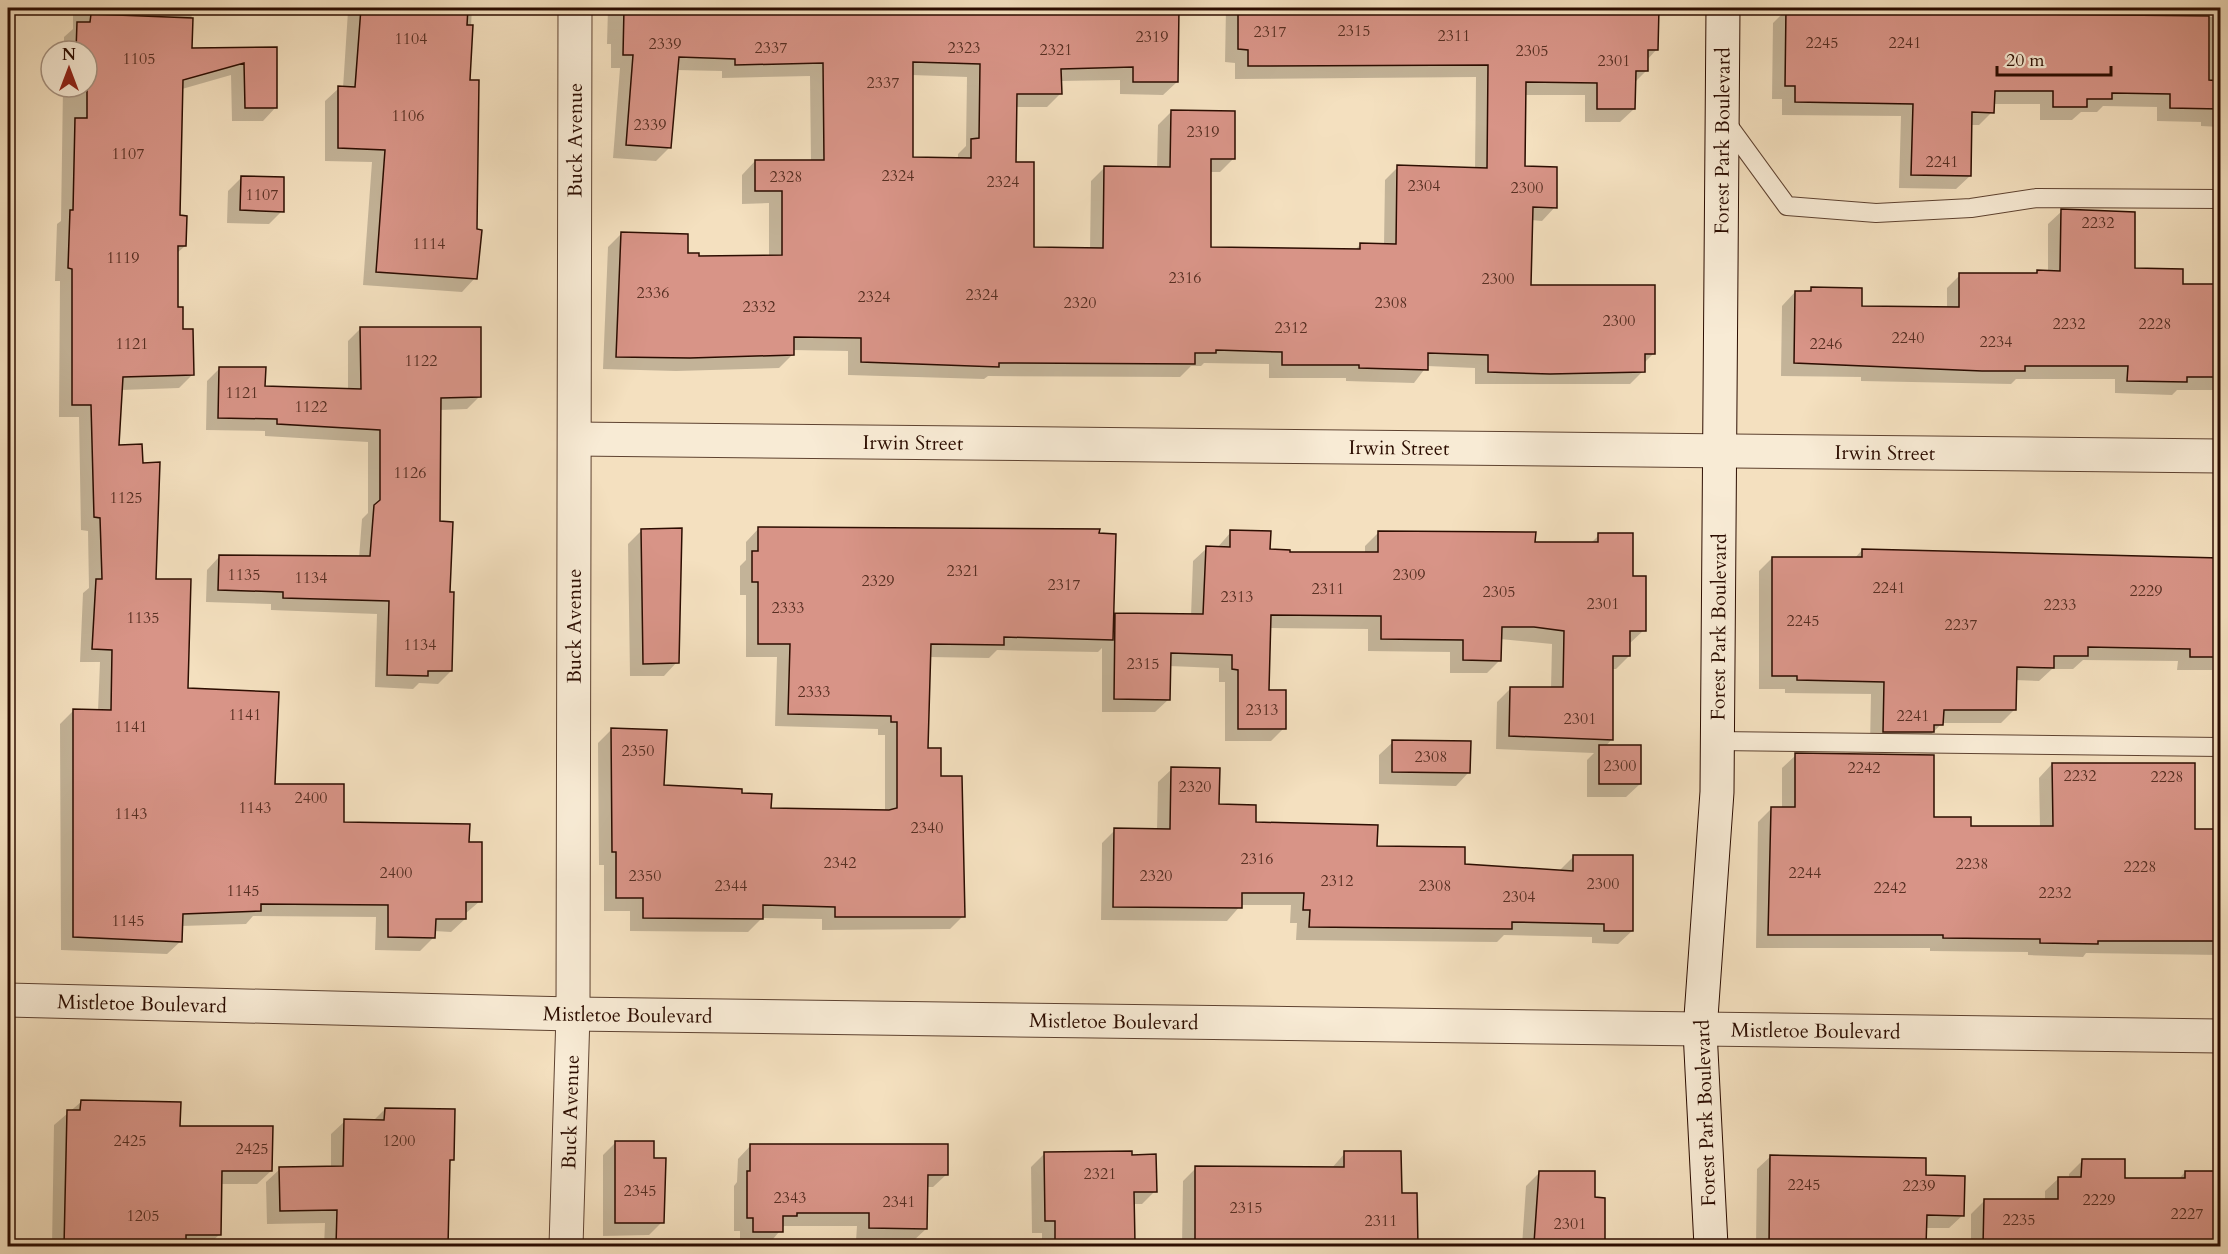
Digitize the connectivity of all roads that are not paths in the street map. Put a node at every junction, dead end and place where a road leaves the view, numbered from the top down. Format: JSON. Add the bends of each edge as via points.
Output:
{"nodes":[{"id":1,"x":575,"y":8,"type":"edge"},
{"id":2,"x":1723,"y":8,"type":"edge"},
{"id":3,"x":1720,"y":115,"type":"junction"},
{"id":4,"x":2220,"y":199,"type":"edge"},
{"id":5,"x":575,"y":439,"type":"junction"},
{"id":6,"x":1720,"y":451,"type":"junction"},
{"id":7,"x":2220,"y":456,"type":"edge"},
{"id":8,"x":1717,"y":741,"type":"junction"},
{"id":9,"x":2220,"y":747,"type":"edge"},
{"id":10,"x":8,"y":1000,"type":"edge"},
{"id":11,"x":573,"y":1014,"type":"junction"},
{"id":12,"x":1700,"y":1031,"type":"junction"},
{"id":13,"x":2220,"y":1036,"type":"edge"},
{"id":14,"x":566,"y":1246,"type":"edge"},
{"id":15,"x":1711,"y":1246,"type":"edge"}],
"edges":[{"from":1,"to":5,"type":"street","name":"Buck Avenue"},
{"from":2,"to":3,"type":"street","name":"Forest Park Boulevard"},
{"from":3,"to":4,"type":"lane","via":[[1787,207],[1876,213],[1971,208],[2037,198]]},
{"from":3,"to":6,"type":"street","name":"Forest Park Boulevard"},
{"from":5,"to":6,"type":"street","name":"Irwin Street"},
{"from":5,"to":11,"type":"street","name":"Buck Avenue"},
{"from":6,"to":7,"type":"street","name":"Irwin Street"},
{"from":6,"to":8,"type":"street","name":"Forest Park Boulevard"},
{"from":8,"to":9,"type":"lane"},
{"from":8,"to":12,"type":"street","name":"Forest Park Boulevard"},
{"from":10,"to":11,"type":"street","name":"Mistletoe Boulevard"},
{"from":11,"to":12,"type":"street","name":"Mistletoe Boulevard"},
{"from":11,"to":14,"type":"street","name":"Buck Avenue"},
{"from":12,"to":13,"type":"street","name":"Mistletoe Boulevard"},
{"from":12,"to":15,"type":"street","name":"Forest Park Boulevard"}]}
